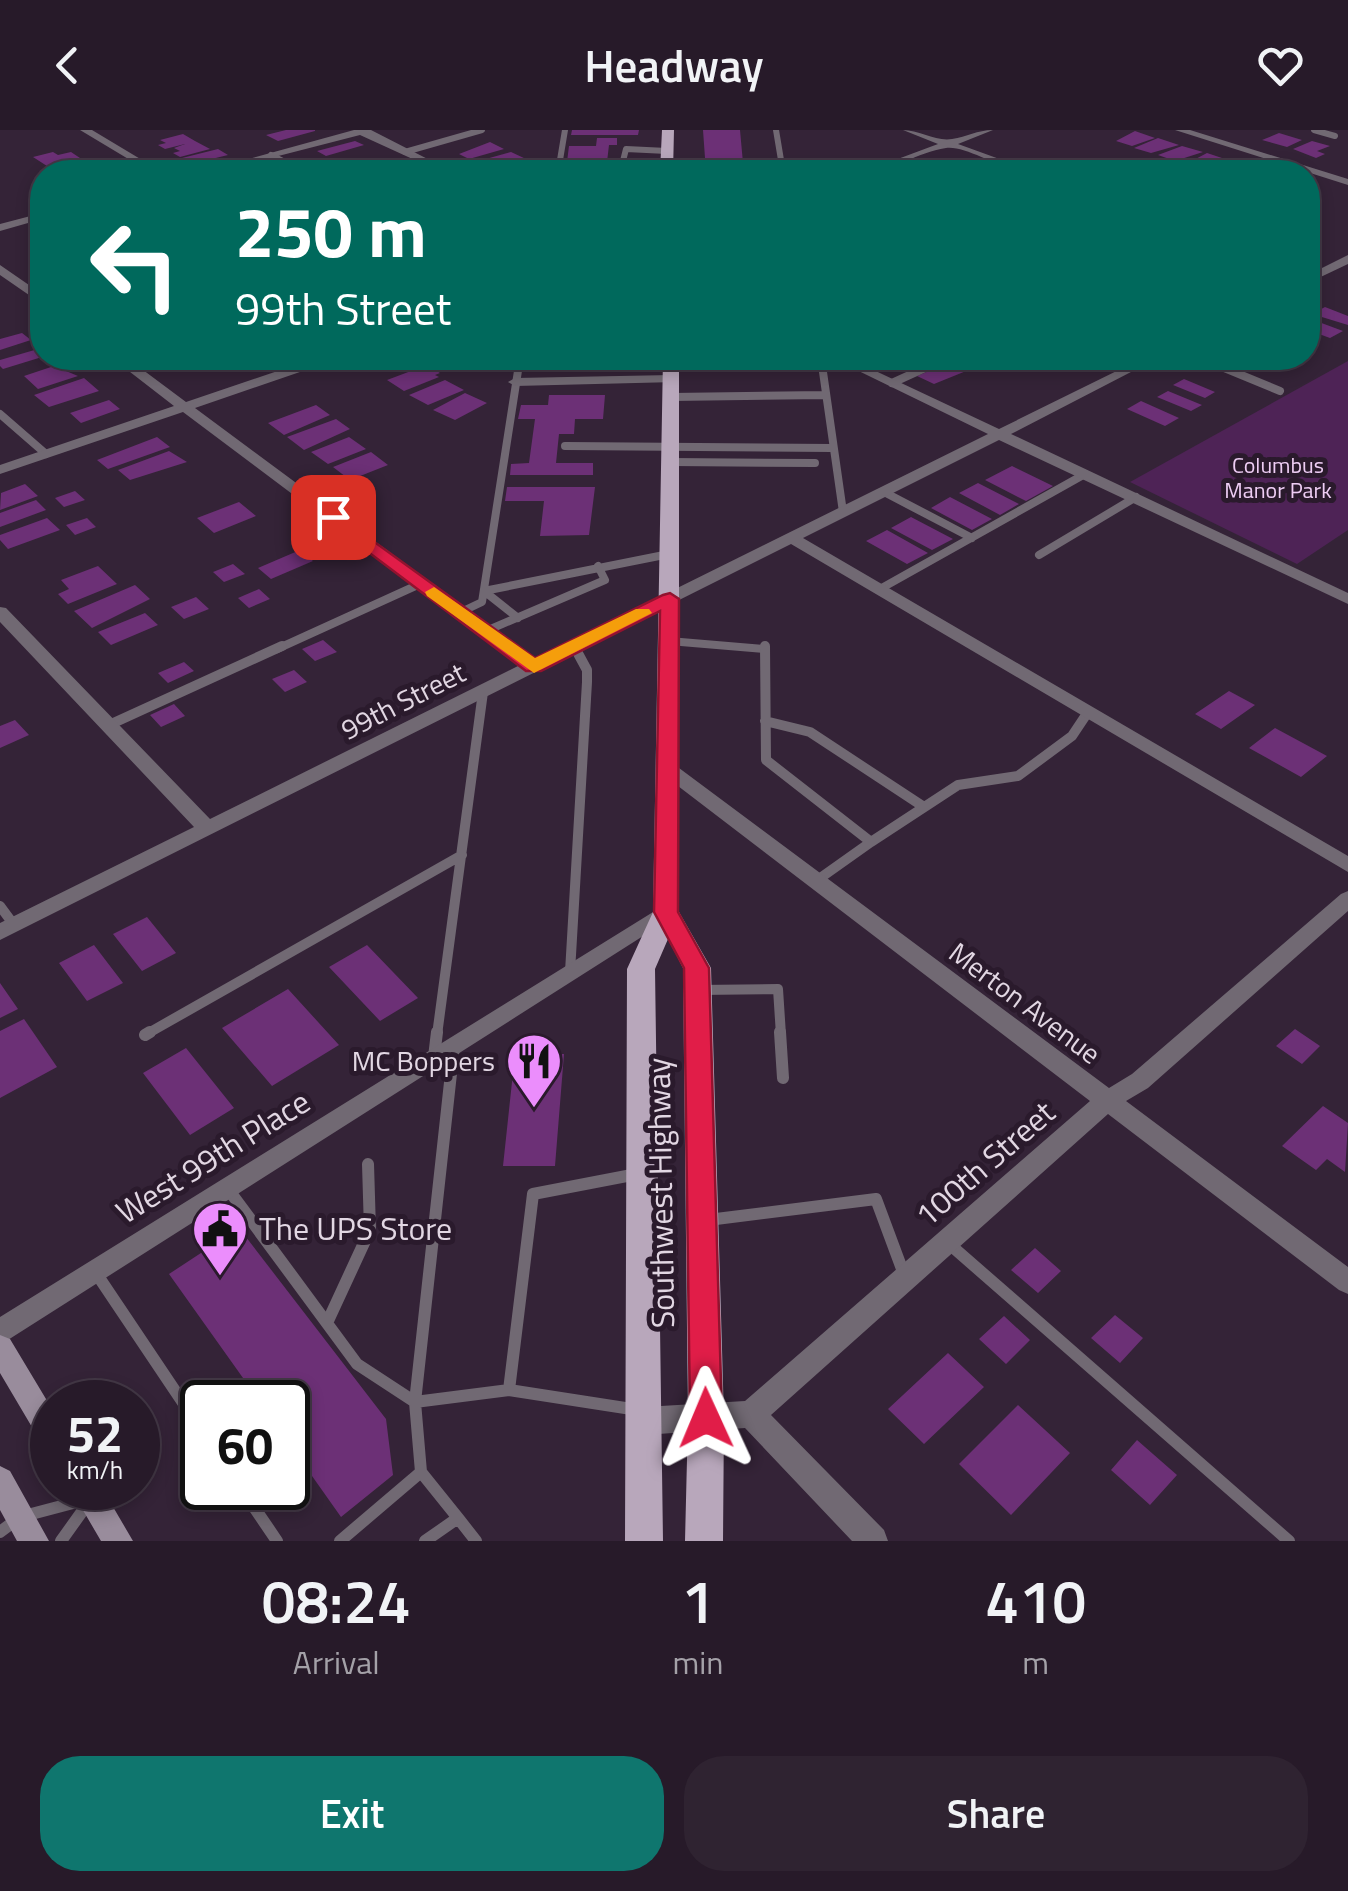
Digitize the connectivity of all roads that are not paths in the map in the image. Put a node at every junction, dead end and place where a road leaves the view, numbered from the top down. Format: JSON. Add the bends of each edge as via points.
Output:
{"nodes":[{"id":1,"x":84,"y":130,"type":"edge"},
{"id":2,"x":362,"y":130,"type":"edge"},
{"id":3,"x":482,"y":130,"type":"edge"},
{"id":4,"x":565,"y":130,"type":"edge"},
{"id":5,"x":668,"y":130,"type":"edge"},
{"id":6,"x":776,"y":130,"type":"edge"},
{"id":7,"x":908,"y":130,"type":"edge"},
{"id":8,"x":988,"y":130,"type":"edge"},
{"id":9,"x":1180,"y":130,"type":"edge"},
{"id":10,"x":1314,"y":130,"type":"edge"},
{"id":11,"x":1336,"y":136,"type":"dead end"},
{"id":12,"x":949,"y":144,"type":"junction"},
{"id":13,"x":667,"y":151,"type":"junction"},
{"id":14,"x":406,"y":152,"type":"junction"},
{"id":15,"x":271,"y":155,"type":"junction"},
{"id":16,"x":137,"y":160,"type":"edge"},
{"id":17,"x":252,"y":160,"type":"edge"},
{"id":18,"x":281,"y":160,"type":"edge"},
{"id":19,"x":423,"y":160,"type":"edge"},
{"id":20,"x":560,"y":160,"type":"edge"},
{"id":21,"x":623,"y":160,"type":"edge"},
{"id":22,"x":667,"y":160,"type":"edge"},
{"id":23,"x":781,"y":160,"type":"edge"},
{"id":24,"x":906,"y":160,"type":"edge"},
{"id":25,"x":995,"y":160,"type":"edge"},
{"id":26,"x":1277,"y":160,"type":"edge"},
{"id":27,"x":1320,"y":173,"type":"edge"},
{"id":28,"x":1348,"y":182,"type":"edge"},
{"id":29,"x":30,"y":219,"type":"edge"},
{"id":30,"x":0,"y":228,"type":"edge"},
{"id":31,"x":1348,"y":259,"type":"edge"},
{"id":32,"x":0,"y":268,"type":"edge"},
{"id":33,"x":1320,"y":270,"type":"edge"},
{"id":34,"x":30,"y":291,"type":"edge"},
{"id":35,"x":136,"y":370,"type":"edge"},
{"id":36,"x":279,"y":370,"type":"edge"},
{"id":37,"x":517,"y":370,"type":"edge"},
{"id":38,"x":671,"y":370,"type":"edge"},
{"id":39,"x":822,"y":370,"type":"edge"},
{"id":40,"x":864,"y":370,"type":"edge"},
{"id":41,"x":921,"y":370,"type":"edge"},
{"id":42,"x":1128,"y":370,"type":"edge"},
{"id":43,"x":1229,"y":370,"type":"edge"},
{"id":44,"x":514,"y":382,"type":"junction"},
{"id":45,"x":892,"y":383,"type":"junction"},
{"id":46,"x":671,"y":388,"type":"junction"},
{"id":47,"x":1280,"y":391,"type":"dead end"},
{"id":48,"x":824,"y":396,"type":"junction"},
{"id":49,"x":185,"y":406,"type":"junction"},
{"id":50,"x":0,"y":414,"type":"edge"},
{"id":51,"x":1000,"y":434,"type":"junction"},
{"id":52,"x":565,"y":446,"type":"dead end"},
{"id":53,"x":832,"y":448,"type":"junction"},
{"id":54,"x":670,"y":453,"type":"junction"},
{"id":55,"x":46,"y":454,"type":"junction"},
{"id":56,"x":815,"y":464,"type":"dead end"},
{"id":57,"x":0,"y":470,"type":"edge"},
{"id":58,"x":1085,"y":474,"type":"junction"},
{"id":59,"x":884,"y":492,"type":"junction"},
{"id":60,"x":1136,"y":498,"type":"junction"},
{"id":61,"x":843,"y":512,"type":"junction"},
{"id":62,"x":792,"y":538,"type":"junction"},
{"id":63,"x":972,"y":538,"type":"junction"},
{"id":64,"x":670,"y":554,"type":"junction"},
{"id":65,"x":1039,"y":555,"type":"dead end"},
{"id":66,"x":598,"y":566,"type":"junction"},
{"id":67,"x":422,"y":583,"type":"junction"},
{"id":68,"x":880,"y":590,"type":"junction"},
{"id":69,"x":484,"y":591,"type":"junction"},
{"id":70,"x":670,"y":599,"type":"junction"},
{"id":71,"x":1348,"y":599,"type":"edge"},
{"id":72,"x":0,"y":612,"type":"edge"},
{"id":73,"x":461,"y":612,"type":"junction"},
{"id":74,"x":518,"y":618,"type":"junction"},
{"id":75,"x":486,"y":631,"type":"junction"},
{"id":76,"x":669,"y":641,"type":"junction"},
{"id":77,"x":574,"y":646,"type":"junction"},
{"id":78,"x":534,"y":666,"type":"junction"},
{"id":79,"x":483,"y":692,"type":"junction"},
{"id":80,"x":1088,"y":712,"type":"junction"},
{"id":81,"x":765,"y":721,"type":"junction"},
{"id":82,"x":109,"y":725,"type":"junction"},
{"id":83,"x":668,"y":769,"type":"junction"},
{"id":84,"x":924,"y":807,"type":"junction"},
{"id":85,"x":208,"y":829,"type":"junction"},
{"id":86,"x":871,"y":842,"type":"junction"},
{"id":87,"x":462,"y":855,"type":"junction"},
{"id":88,"x":1348,"y":865,"type":"edge"},
{"id":89,"x":816,"y":880,"type":"junction"},
{"id":90,"x":1348,"y":899,"type":"edge"},
{"id":91,"x":0,"y":906,"type":"edge"},
{"id":92,"x":666,"y":912,"type":"junction"},
{"id":93,"x":7,"y":929,"type":"edge"},
{"id":94,"x":570,"y":972,"type":"junction"},
{"id":95,"x":697,"y":990,"type":"junction"},
{"id":96,"x":145,"y":1035,"type":"dead end"},
{"id":97,"x":444,"y":1052,"type":"junction"},
{"id":98,"x":782,"y":1078,"type":"dead end"},
{"id":99,"x":1105,"y":1102,"type":"junction"},
{"id":100,"x":368,"y":1164,"type":"dead end"},
{"id":101,"x":642,"y":1172,"type":"junction"},
{"id":102,"x":228,"y":1189,"type":"junction"},
{"id":103,"x":702,"y":1221,"type":"junction"},
{"id":104,"x":946,"y":1241,"type":"junction"},
{"id":105,"x":96,"y":1273,"type":"junction"},
{"id":106,"x":905,"y":1277,"type":"junction"},
{"id":107,"x":1348,"y":1282,"type":"edge"},
{"id":108,"x":327,"y":1323,"type":"junction"},
{"id":109,"x":0,"y":1332,"type":"edge"},
{"id":110,"x":0,"y":1348,"type":"edge"},
{"id":111,"x":509,"y":1390,"type":"junction"},
{"id":112,"x":30,"y":1398,"type":"edge"},
{"id":113,"x":180,"y":1398,"type":"edge"},
{"id":114,"x":414,"y":1402,"type":"junction"},
{"id":115,"x":751,"y":1414,"type":"junction"},
{"id":116,"x":644,"y":1416,"type":"junction"},
{"id":117,"x":706,"y":1418,"type":"junction"},
{"id":118,"x":420,"y":1472,"type":"junction"},
{"id":119,"x":0,"y":1482,"type":"edge"},
{"id":120,"x":56,"y":1510,"type":"edge"},
{"id":121,"x":78,"y":1510,"type":"edge"},
{"id":122,"x":99,"y":1510,"type":"edge"},
{"id":123,"x":255,"y":1510,"type":"edge"},
{"id":124,"x":458,"y":1518,"type":"junction"},
{"id":125,"x":18,"y":1530,"type":"edge"},
{"id":126,"x":61,"y":1541,"type":"edge"},
{"id":127,"x":118,"y":1541,"type":"edge"},
{"id":128,"x":277,"y":1541,"type":"edge"},
{"id":129,"x":340,"y":1541,"type":"edge"},
{"id":130,"x":425,"y":1541,"type":"edge"},
{"id":131,"x":476,"y":1541,"type":"edge"},
{"id":132,"x":644,"y":1541,"type":"edge"},
{"id":133,"x":704,"y":1541,"type":"edge"},
{"id":134,"x":873,"y":1541,"type":"edge"},
{"id":135,"x":1289,"y":1541,"type":"edge"}],
"edges":[{"from":1,"to":16,"type":"street"},
{"from":2,"to":14,"type":"street"},
{"from":2,"to":15,"type":"street"},
{"from":3,"to":14,"type":"lane"},
{"from":4,"to":20,"type":"lane"},
{"from":5,"to":13,"type":"main road"},
{"from":6,"to":23,"type":"lane"},
{"from":7,"to":12,"type":"street"},
{"from":8,"to":12,"type":"street"},
{"from":9,"to":26,"type":"street"},
{"from":10,"to":11,"type":"lane"},
{"from":12,"to":24,"type":"street"},
{"from":12,"to":25,"type":"street"},
{"from":13,"to":21,"type":"lane","via":[[626,149]]},
{"from":13,"to":22,"type":"main road"},
{"from":14,"to":19,"type":"street"},
{"from":15,"to":17,"type":"street"},
{"from":15,"to":18,"type":"lane"},
{"from":27,"to":28,"type":"street"},
{"from":29,"to":30,"type":"street"},
{"from":31,"to":33,"type":"street"},
{"from":32,"to":34,"type":"street"},
{"from":35,"to":49,"type":"street"},
{"from":36,"to":49,"type":"street"},
{"from":37,"to":44,"type":"lane"},
{"from":38,"to":46,"type":"main road","name":"Southwest Highway"},
{"from":39,"to":48,"type":"lane"},
{"from":40,"to":45,"type":"street"},
{"from":41,"to":45,"type":"lane"},
{"from":42,"to":51,"type":"street","name":"99th Street"},
{"from":43,"to":47,"type":"lane"},
{"from":44,"to":46,"type":"street"},
{"from":44,"to":69,"type":"lane"},
{"from":45,"to":51,"type":"street"},
{"from":46,"to":48,"type":"lane"},
{"from":46,"to":54,"type":"main road","name":"Southwest Highway"},
{"from":48,"to":53,"type":"lane"},
{"from":49,"to":55,"type":"street"},
{"from":49,"to":67,"type":"street"},
{"from":50,"to":55,"type":"lane"},
{"from":51,"to":58,"type":"street"},
{"from":51,"to":59,"type":"street","name":"99th Street"},
{"from":52,"to":54,"type":"lane"},
{"from":53,"to":54,"type":"lane"},
{"from":53,"to":61,"type":"lane"},
{"from":54,"to":56,"type":"lane"},
{"from":54,"to":64,"type":"main road","name":"Southwest Highway"},
{"from":55,"to":57,"type":"street"},
{"from":58,"to":60,"type":"street"},
{"from":58,"to":63,"type":"lane"},
{"from":59,"to":61,"type":"street","name":"99th Street"},
{"from":59,"to":63,"type":"lane"},
{"from":60,"to":65,"type":"lane"},
{"from":60,"to":71,"type":"street"},
{"from":61,"to":62,"type":"street","name":"99th Street"},
{"from":62,"to":68,"type":"street"},
{"from":62,"to":70,"type":"street","name":"99th Street"},
{"from":63,"to":68,"type":"lane"},
{"from":64,"to":66,"type":"lane"},
{"from":64,"to":70,"type":"main road","name":"Southwest Highway"},
{"from":66,"to":69,"type":"lane"},
{"from":66,"to":74,"type":"lane","via":[[605,580]]},
{"from":67,"to":73,"type":"street"},
{"from":67,"to":82,"type":"lane"},
{"from":68,"to":80,"type":"street"},
{"from":69,"to":73,"type":"lane","via":[[482,602]]},
{"from":69,"to":74,"type":"lane"},
{"from":70,"to":76,"type":"main road","name":"Southwest Highway"},
{"from":70,"to":77,"type":"street","name":"99th Street"},
{"from":72,"to":82,"type":"street"},
{"from":73,"to":75,"type":"street"},
{"from":74,"to":75,"type":"lane"},
{"from":75,"to":78,"type":"street"},
{"from":76,"to":81,"type":"lane","via":[[765,646]]},
{"from":76,"to":83,"type":"main road","name":"Southwest Highway"},
{"from":77,"to":78,"type":"street","name":"99th Street"},
{"from":77,"to":94,"type":"lane","via":[[587,682]]},
{"from":78,"to":79,"type":"street","name":"99th Street"},
{"from":79,"to":85,"type":"street","name":"99th Street"},
{"from":79,"to":87,"type":"lane"},
{"from":80,"to":84,"type":"lane","via":[[1072,736],[1018,776],[958,785]]},
{"from":80,"to":88,"type":"street"},
{"from":81,"to":84,"type":"lane","via":[[810,732]]},
{"from":81,"to":86,"type":"lane","via":[[766,760]]},
{"from":82,"to":85,"type":"street"},
{"from":83,"to":89,"type":"street","name":"Merton Avenue"},
{"from":83,"to":92,"type":"main road","name":"Southwest Highway"},
{"from":84,"to":86,"type":"lane"},
{"from":85,"to":93,"type":"street","name":"99th Street"},
{"from":86,"to":89,"type":"lane"},
{"from":87,"to":96,"type":"lane"},
{"from":87,"to":97,"type":"lane"},
{"from":89,"to":99,"type":"street","name":"Merton Avenue"},
{"from":90,"to":99,"type":"street","name":"100th Street","via":[[1140,1081]]},
{"from":91,"to":93,"type":"lane"},
{"from":92,"to":94,"type":"street","name":"West 99th Place"},
{"from":92,"to":95,"type":"main road","name":"Southwest Highway","via":[[696,968]]},
{"from":92,"to":101,"type":"main road","name":"Southwest Highway","via":[[641,969]]},
{"from":94,"to":97,"type":"street","name":"West 99th Place"},
{"from":95,"to":98,"type":"lane","via":[[778,990]]},
{"from":95,"to":103,"type":"main road","name":"Southwest Highway"},
{"from":97,"to":102,"type":"street","name":"West 99th Place"},
{"from":97,"to":114,"type":"lane"},
{"from":99,"to":104,"type":"street","name":"100th Street"},
{"from":99,"to":107,"type":"street","name":"Merton Avenue"},
{"from":100,"to":108,"type":"lane","via":[[370,1230]]},
{"from":101,"to":111,"type":"lane","via":[[533,1194]]},
{"from":101,"to":116,"type":"main road","name":"Southwest Highway"},
{"from":102,"to":105,"type":"street","name":"West 99th Place"},
{"from":102,"to":108,"type":"lane"},
{"from":103,"to":106,"type":"lane","via":[[876,1199]]},
{"from":103,"to":117,"type":"main road","name":"Southwest Highway"},
{"from":104,"to":106,"type":"street","name":"100th Street"},
{"from":104,"to":135,"type":"lane"},
{"from":105,"to":109,"type":"street","name":"West 99th Place"},
{"from":105,"to":113,"type":"lane"},
{"from":106,"to":115,"type":"street","name":"100th Street"},
{"from":108,"to":114,"type":"lane","via":[[357,1364]]},
{"from":110,"to":112,"type":"main road"},
{"from":111,"to":114,"type":"lane"},
{"from":111,"to":116,"type":"lane"},
{"from":114,"to":118,"type":"lane"},
{"from":115,"to":117,"type":"street"},
{"from":115,"to":134,"type":"street"},
{"from":116,"to":117,"type":"street"},
{"from":116,"to":132,"type":"main road","name":"Southwest Highway"},
{"from":117,"to":133,"type":"main road","name":"Southwest Highway"},
{"from":118,"to":124,"type":"lane"},
{"from":118,"to":129,"type":"lane"},
{"from":119,"to":125,"type":"main road"},
{"from":120,"to":125,"type":"lane"},
{"from":121,"to":126,"type":"lane"},
{"from":122,"to":127,"type":"main road"},
{"from":123,"to":128,"type":"lane"},
{"from":124,"to":130,"type":"lane"},
{"from":124,"to":131,"type":"lane"}]}
